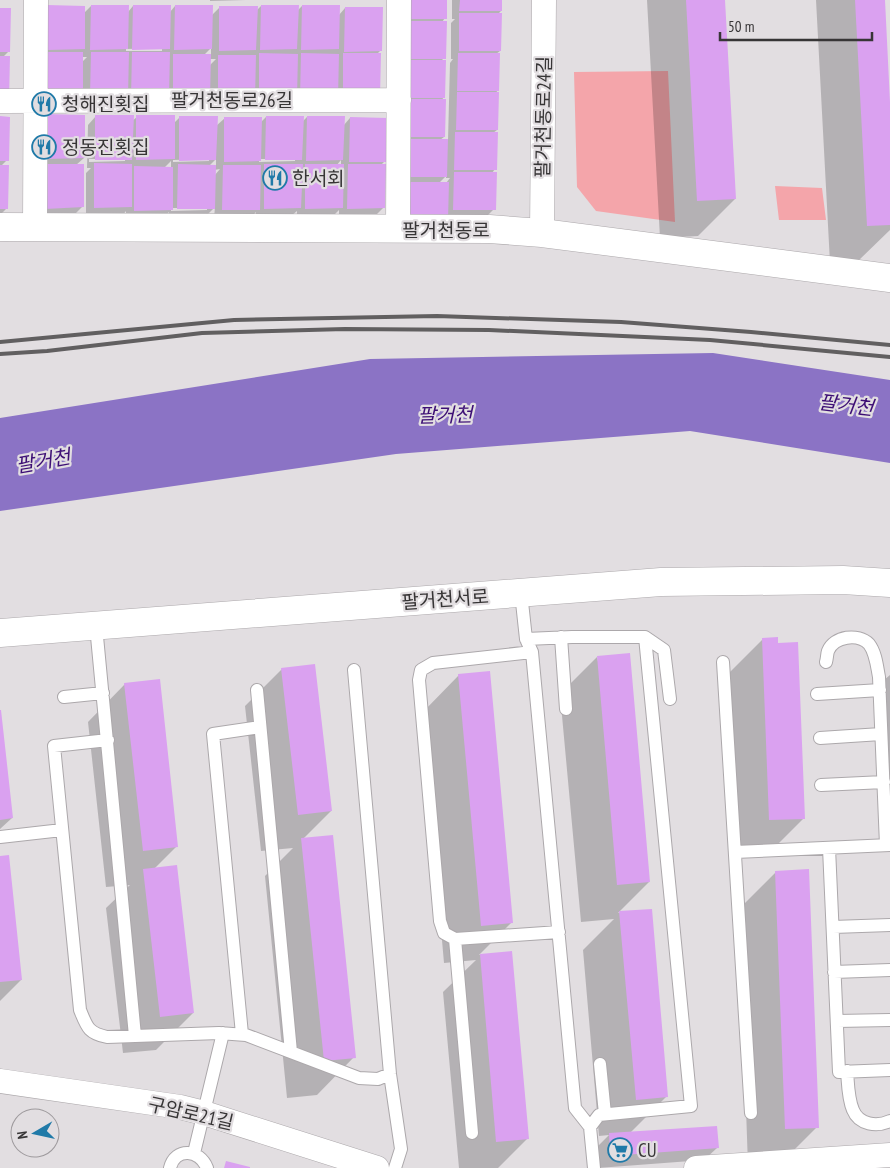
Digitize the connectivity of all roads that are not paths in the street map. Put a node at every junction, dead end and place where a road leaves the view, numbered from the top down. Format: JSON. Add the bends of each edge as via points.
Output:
{"nodes":[{"id":1,"x":36,"y":0,"type":"edge"},
{"id":2,"x":399,"y":0,"type":"edge"},
{"id":3,"x":544,"y":0,"type":"edge"},
{"id":4,"x":399,"y":100,"type":"junction"},
{"id":5,"x":0,"y":101,"type":"edge"},
{"id":6,"x":36,"y":101,"type":"junction"},
{"id":7,"x":0,"y":227,"type":"edge"},
{"id":8,"x":35,"y":228,"type":"junction"},
{"id":9,"x":398,"y":230,"type":"junction"},
{"id":10,"x":542,"y":233,"type":"junction"},
{"id":11,"x":890,"y":278,"type":"edge"},
{"id":12,"x":890,"y":583,"type":"edge"},
{"id":13,"x":521,"y":593,"type":"junction"},
{"id":14,"x":96,"y":626,"type":"junction"},
{"id":15,"x":0,"y":633,"type":"edge"},
{"id":16,"x":561,"y":637,"type":"junction"},
{"id":17,"x":645,"y":637,"type":"junction"},
{"id":18,"x":526,"y":639,"type":"junction"},
{"id":19,"x":532,"y":652,"type":"junction"},
{"id":20,"x":723,"y":662,"type":"dead end"},
{"id":21,"x":826,"y":662,"type":"dead end"},
{"id":22,"x":354,"y":670,"type":"dead end"},
{"id":23,"x":257,"y":690,"type":"dead end"},
{"id":24,"x":880,"y":690,"type":"junction"},
{"id":25,"x":104,"y":693,"type":"junction"},
{"id":26,"x":817,"y":694,"type":"dead end"},
{"id":27,"x":64,"y":697,"type":"dead end"},
{"id":28,"x":670,"y":699,"type":"dead end"},
{"id":29,"x":566,"y":709,"type":"dead end"},
{"id":30,"x":260,"y":727,"type":"junction"},
{"id":31,"x":882,"y":734,"type":"junction"},
{"id":32,"x":820,"y":738,"type":"dead end"},
{"id":33,"x":108,"y":740,"type":"junction"},
{"id":34,"x":884,"y":782,"type":"junction"},
{"id":35,"x":821,"y":785,"type":"dead end"},
{"id":36,"x":62,"y":830,"type":"junction"},
{"id":37,"x":0,"y":837,"type":"edge"},
{"id":38,"x":888,"y":845,"type":"edge"},
{"id":39,"x":829,"y":848,"type":"junction"},
{"id":40,"x":735,"y":852,"type":"junction"},
{"id":41,"x":890,"y":925,"type":"edge"},
{"id":42,"x":833,"y":927,"type":"junction"},
{"id":43,"x":559,"y":932,"type":"junction"},
{"id":44,"x":455,"y":940,"type":"junction"},
{"id":45,"x":890,"y":970,"type":"edge"},
{"id":46,"x":834,"y":972,"type":"junction"},
{"id":47,"x":890,"y":1020,"type":"edge"},
{"id":48,"x":837,"y":1021,"type":"junction"},
{"id":49,"x":223,"y":1033,"type":"junction"},
{"id":50,"x":242,"y":1034,"type":"junction"},
{"id":51,"x":135,"y":1036,"type":"junction"},
{"id":52,"x":291,"y":1052,"type":"junction"},
{"id":53,"x":600,"y":1064,"type":"dead end"},
{"id":54,"x":890,"y":1070,"type":"edge"},
{"id":55,"x":847,"y":1071,"type":"junction"},
{"id":56,"x":390,"y":1074,"type":"junction"},
{"id":57,"x":0,"y":1081,"type":"edge"},
{"id":58,"x":204,"y":1113,"type":"junction"},
{"id":59,"x":751,"y":1113,"type":"dead end"},
{"id":60,"x":605,"y":1114,"type":"junction"},
{"id":61,"x":890,"y":1122,"type":"edge"},
{"id":62,"x":590,"y":1127,"type":"junction"},
{"id":63,"x":472,"y":1133,"type":"dead end"},
{"id":64,"x":194,"y":1153,"type":"junction"},
{"id":65,"x":890,"y":1155,"type":"edge"},
{"id":66,"x":865,"y":1162,"type":"edge"},
{"id":67,"x":170,"y":1168,"type":"edge"},
{"id":68,"x":207,"y":1168,"type":"edge"},
{"id":69,"x":377,"y":1168,"type":"edge"},
{"id":70,"x":395,"y":1168,"type":"edge"},
{"id":71,"x":594,"y":1168,"type":"edge"},
{"id":72,"x":696,"y":1168,"type":"edge"}],
"edges":[{"from":1,"to":6,"type":"street"},
{"from":2,"to":4,"type":"street"},
{"from":3,"to":10,"type":"street","name":"팔거천동로24길"},
{"from":4,"to":6,"type":"street","name":"팔거천동로26길"},
{"from":4,"to":9,"type":"street"},
{"from":5,"to":6,"type":"street","name":"팔거천동로26길"},
{"from":6,"to":8,"type":"street"},
{"from":7,"to":8,"type":"main road","name":"팔거천동로"},
{"from":8,"to":9,"type":"main road","name":"팔거천동로"},
{"from":9,"to":10,"type":"main road","name":"팔거천동로","via":[[488,229]]},
{"from":10,"to":11,"type":"main road","name":"팔거천동로"},
{"from":12,"to":13,"type":"main road","name":"팔거천서로","via":[[843,580],[661,582]]},
{"from":13,"to":14,"type":"main road","name":"팔거천서로"},
{"from":13,"to":18,"type":"lane"},
{"from":14,"to":15,"type":"main road","name":"팔거천서로"},
{"from":14,"to":25,"type":"lane"},
{"from":16,"to":17,"type":"lane"},
{"from":16,"to":18,"type":"lane"},
{"from":16,"to":29,"type":"lane"},
{"from":17,"to":28,"type":"lane","via":[[664,650]]},
{"from":17,"to":60,"type":"lane","via":[[691,1106]]},
{"from":18,"to":19,"type":"lane"},
{"from":19,"to":43,"type":"lane"},
{"from":19,"to":44,"type":"lane","via":[[433,662],[421,670],[419,680],[440,921],[444,933]]},
{"from":20,"to":40,"type":"lane"},
{"from":21,"to":24,"type":"lane","via":[[828,650],[834,643],[843,638],[864,640],[876,658]]},
{"from":22,"to":56,"type":"lane"},
{"from":23,"to":30,"type":"lane"},
{"from":24,"to":26,"type":"lane"},
{"from":24,"to":31,"type":"lane"},
{"from":25,"to":27,"type":"lane"},
{"from":25,"to":33,"type":"lane"},
{"from":30,"to":50,"type":"lane","via":[[213,734]]},
{"from":30,"to":52,"type":"lane"},
{"from":31,"to":32,"type":"lane"},
{"from":31,"to":34,"type":"lane"},
{"from":33,"to":36,"type":"lane","via":[[54,746]]},
{"from":33,"to":51,"type":"lane"},
{"from":34,"to":35,"type":"lane"},
{"from":34,"to":38,"type":"lane"},
{"from":36,"to":37,"type":"lane"},
{"from":36,"to":51,"type":"lane","via":[[80,1010],[87,1027],[95,1034]]},
{"from":38,"to":39,"type":"lane"},
{"from":39,"to":40,"type":"lane"},
{"from":39,"to":42,"type":"lane"},
{"from":40,"to":59,"type":"lane"},
{"from":41,"to":42,"type":"lane"},
{"from":42,"to":46,"type":"lane"},
{"from":43,"to":44,"type":"lane"},
{"from":43,"to":62,"type":"lane","via":[[575,1108]]},
{"from":44,"to":63,"type":"lane"},
{"from":45,"to":46,"type":"lane"},
{"from":46,"to":48,"type":"lane"},
{"from":47,"to":48,"type":"lane"},
{"from":48,"to":55,"type":"lane","via":[[838,1072]]},
{"from":49,"to":50,"type":"lane"},
{"from":49,"to":51,"type":"lane"},
{"from":49,"to":58,"type":"lane"},
{"from":50,"to":52,"type":"lane"},
{"from":52,"to":56,"type":"lane","via":[[359,1078],[378,1079]]},
{"from":53,"to":60,"type":"lane"},
{"from":54,"to":55,"type":"lane"},
{"from":55,"to":61,"type":"lane","via":[[853,1111],[860,1120],[882,1125]]},
{"from":56,"to":70,"type":"lane","via":[[401,1149]]},
{"from":57,"to":58,"type":"street","name":"구암로21길"},
{"from":58,"to":64,"type":"lane"},
{"from":58,"to":69,"type":"street","name":"구암로21길"},
{"from":60,"to":62,"type":"lane","via":[[599,1115]]},
{"from":62,"to":71,"type":"lane"},
{"from":64,"to":67,"type":"lane","via":[[177,1156]]},
{"from":64,"to":68,"type":"lane"},
{"from":65,"to":66,"type":"street"},
{"from":66,"to":72,"type":"street"}]}
